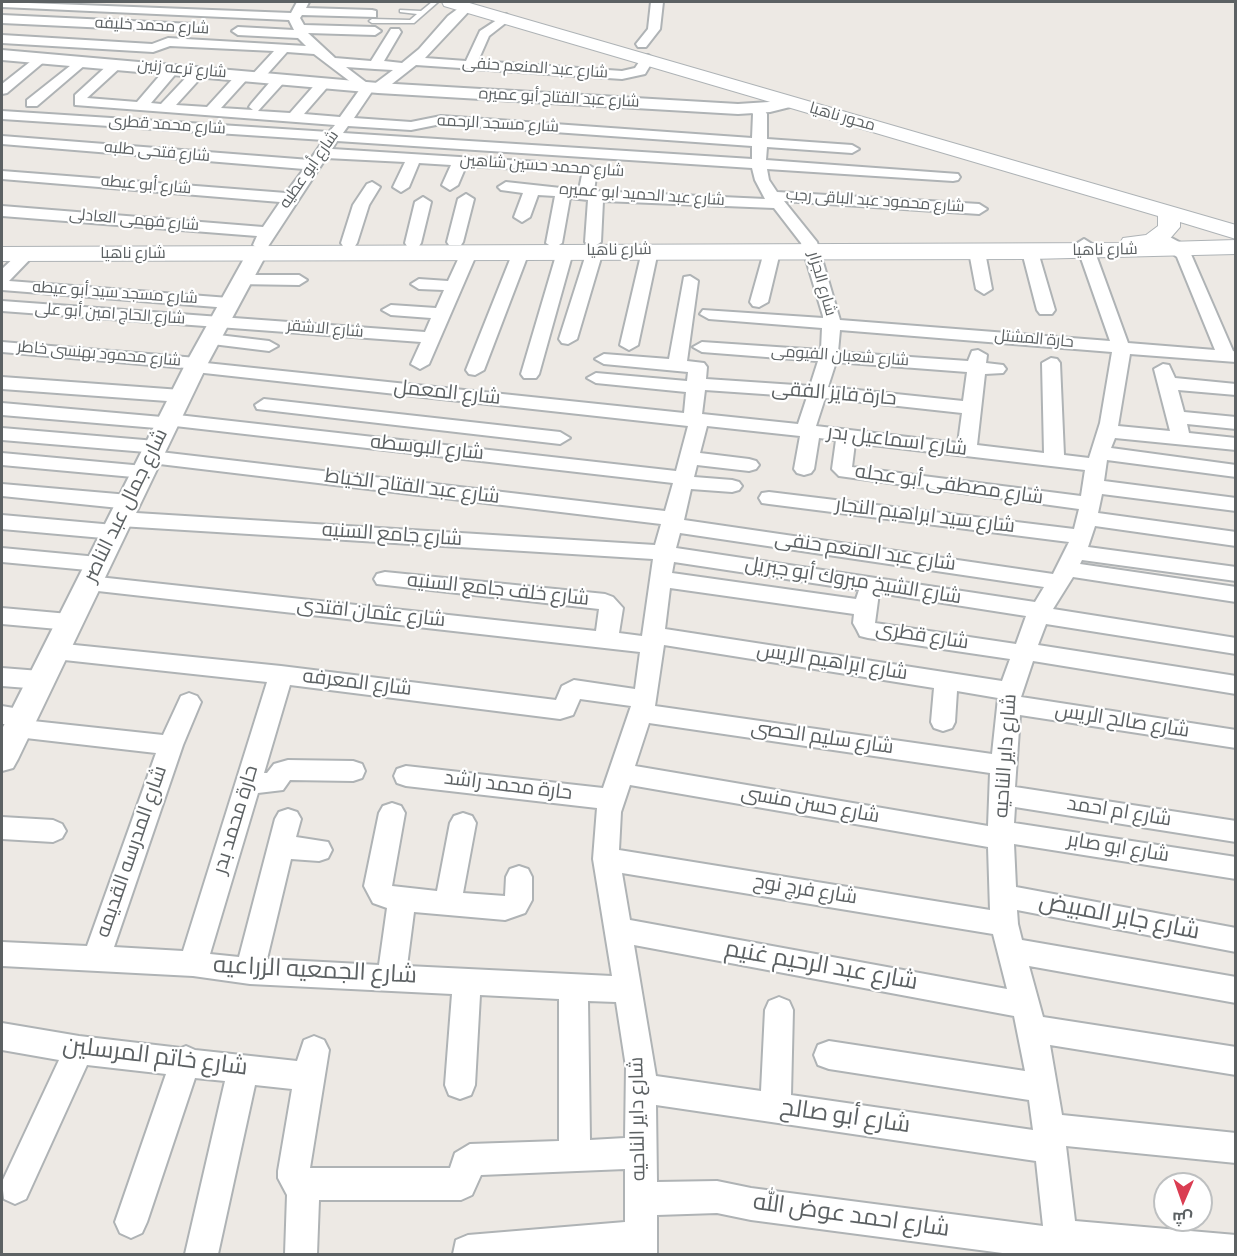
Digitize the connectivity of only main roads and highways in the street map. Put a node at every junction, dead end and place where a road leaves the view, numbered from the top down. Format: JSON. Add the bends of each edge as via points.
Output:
{"nodes":[{"id":1,"x":490,"y":2,"type":"edge"},
{"id":2,"x":458,"y":4,"type":"edge"},
{"id":3,"x":645,"y":51,"type":"junction"},
{"id":4,"x":1169,"y":214,"type":"junction"},
{"id":5,"x":1236,"y":214,"type":"edge"},
{"id":6,"x":261,"y":244,"type":"junction"},
{"id":7,"x":1233,"y":244,"type":"edge"},
{"id":8,"x":2,"y":245,"type":"edge"},
{"id":9,"x":560,"y":247,"type":"junction"},
{"id":10,"x":594,"y":247,"type":"junction"},
{"id":11,"x":811,"y":247,"type":"junction"},
{"id":12,"x":1086,"y":247,"type":"junction"},
{"id":13,"x":462,"y":248,"type":"junction"},
{"id":14,"x":2,"y":254,"type":"edge"}],
"edges":[{"from":1,"to":3,"type":"main road","name":"محور ناهيا"},
{"from":2,"to":3,"type":"main road","name":"محور ناهيا"},
{"from":3,"to":4,"type":"main road","name":"محور ناهيا","via":[[761,102],[788,102]]},
{"from":3,"to":5,"type":"main road","name":"محور ناهيا"},
{"from":4,"to":7,"type":"main road","name":"محور ناهيا"},
{"from":4,"to":12,"type":"main road","name":"شارع ناهيا","via":[[1168,227],[1159,237],[1138,243]]},
{"from":6,"to":8,"type":"main road","name":"شارع ناهيا"},
{"from":6,"to":13,"type":"main road","name":"شارع ناهيا"},
{"from":6,"to":13,"type":"main road","name":"شارع ناهيا","via":[[412,243]]},
{"from":6,"to":14,"type":"main road","name":"شارع ناهيا"},
{"from":7,"to":12,"type":"main road","name":"شارع ناهيا","via":[[1180,250]]},
{"from":9,"to":10,"type":"main road","name":"شارع ناهيا"},
{"from":9,"to":13,"type":"main road","name":"شارع ناهيا"},
{"from":9,"to":13,"type":"main road","name":"شارع ناهيا","via":[[521,252]]},
{"from":10,"to":11,"type":"main road","name":"شارع ناهيا"},
{"from":10,"to":11,"type":"main road","name":"شارع ناهيا","via":[[772,252]]},
{"from":11,"to":12,"type":"main road","name":"شارع ناهيا"},
{"from":11,"to":12,"type":"main road","name":"شارع ناهيا","via":[[1030,252]]}]}
